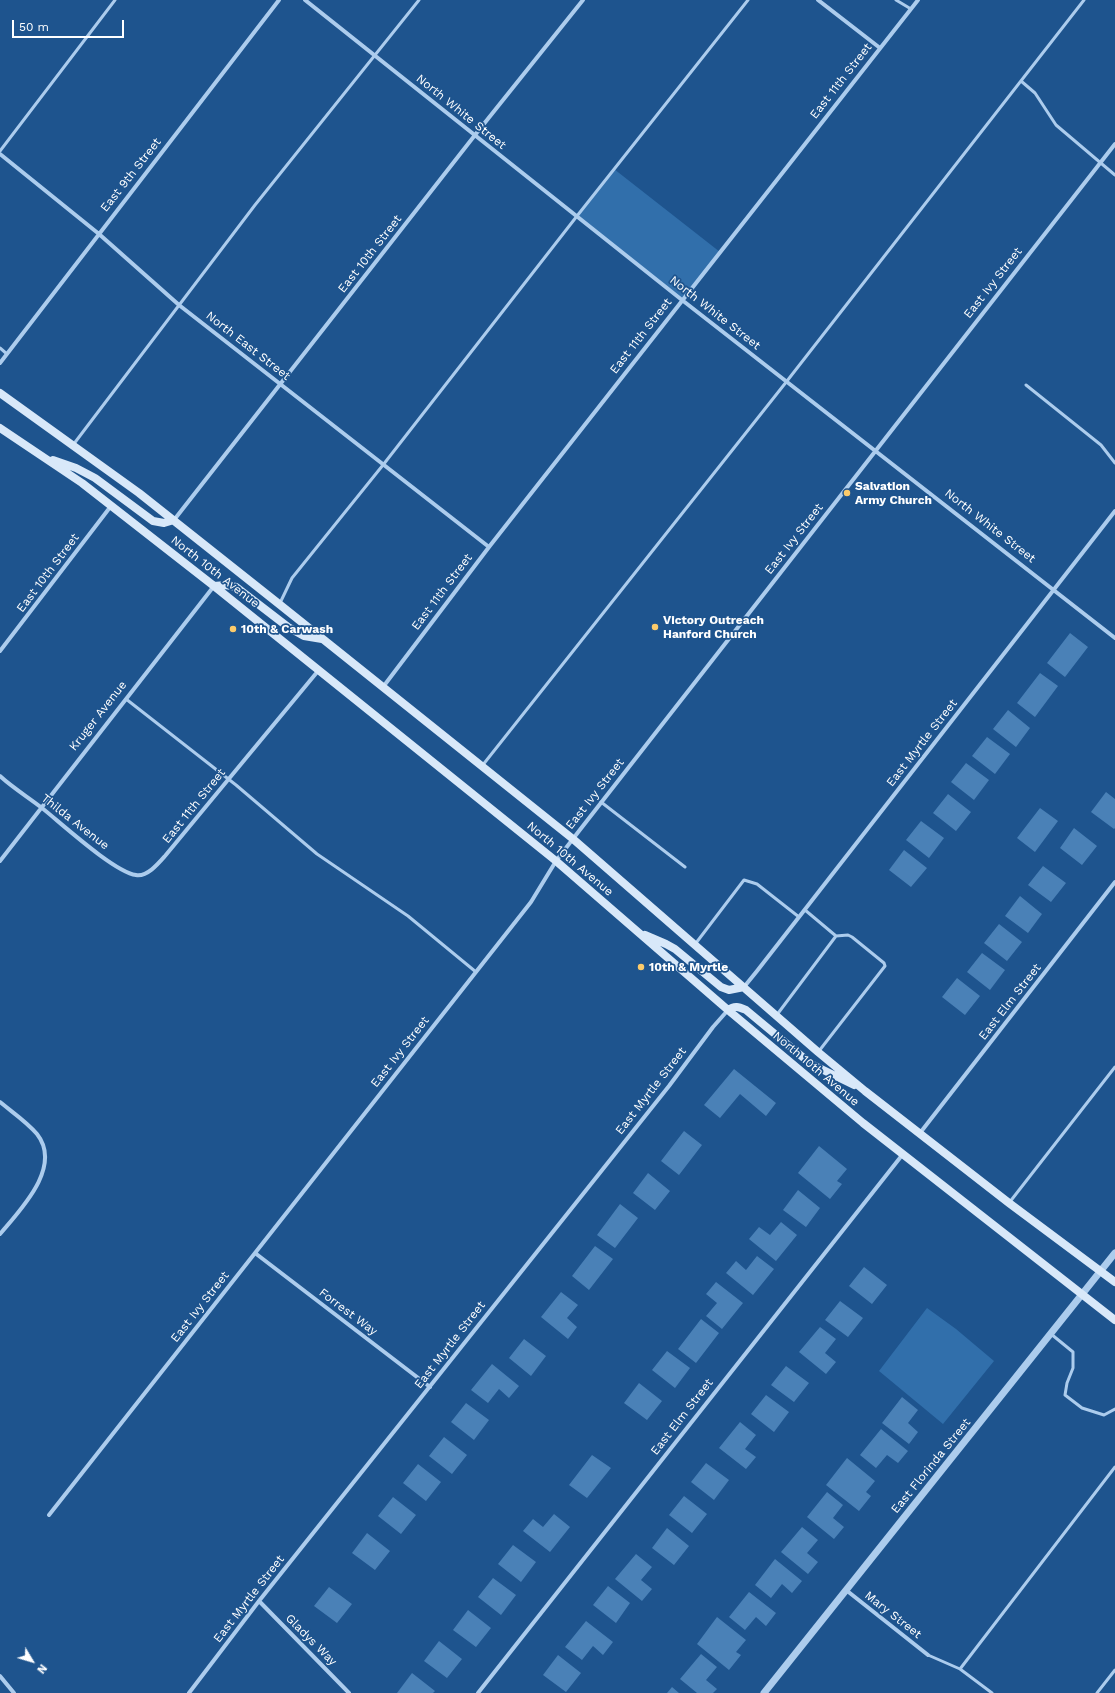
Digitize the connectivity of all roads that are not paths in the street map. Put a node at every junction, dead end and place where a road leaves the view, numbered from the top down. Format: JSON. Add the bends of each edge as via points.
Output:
{"nodes":[{"id":1,"x":115,"y":0,"type":"edge"},
{"id":2,"x":279,"y":0,"type":"edge"},
{"id":3,"x":305,"y":0,"type":"edge"},
{"id":4,"x":419,"y":0,"type":"edge"},
{"id":5,"x":583,"y":0,"type":"edge"},
{"id":6,"x":748,"y":0,"type":"edge"},
{"id":7,"x":818,"y":0,"type":"edge"},
{"id":8,"x":896,"y":0,"type":"edge"},
{"id":9,"x":918,"y":0,"type":"edge"},
{"id":10,"x":1084,"y":0,"type":"edge"},
{"id":11,"x":911,"y":9,"type":"junction"},
{"id":12,"x":880,"y":48,"type":"junction"},
{"id":13,"x":375,"y":56,"type":"junction"},
{"id":14,"x":1021,"y":81,"type":"junction"},
{"id":15,"x":475,"y":135,"type":"junction"},
{"id":16,"x":1115,"y":144,"type":"edge"},
{"id":17,"x":0,"y":151,"type":"edge"},
{"id":18,"x":0,"y":154,"type":"edge"},
{"id":19,"x":1100,"y":163,"type":"junction"},
{"id":20,"x":1115,"y":175,"type":"edge"},
{"id":21,"x":577,"y":216,"type":"junction"},
{"id":22,"x":99,"y":234,"type":"junction"},
{"id":23,"x":682,"y":300,"type":"junction"},
{"id":24,"x":179,"y":305,"type":"junction"},
{"id":25,"x":0,"y":348,"type":"edge"},
{"id":26,"x":7,"y":354,"type":"junction"},
{"id":27,"x":0,"y":363,"type":"edge"},
{"id":28,"x":787,"y":381,"type":"junction"},
{"id":29,"x":280,"y":385,"type":"junction"},
{"id":30,"x":1026,"y":385,"type":"dead end"},
{"id":31,"x":0,"y":393,"type":"edge"},
{"id":32,"x":0,"y":428,"type":"edge"},
{"id":33,"x":73,"y":445,"type":"junction"},
{"id":34,"x":876,"y":450,"type":"junction"},
{"id":35,"x":45,"y":458,"type":"junction"},
{"id":36,"x":1115,"y":462,"type":"edge"},
{"id":37,"x":383,"y":465,"type":"junction"},
{"id":38,"x":111,"y":506,"type":"junction"},
{"id":39,"x":1115,"y":511,"type":"edge"},
{"id":40,"x":174,"y":520,"type":"junction"},
{"id":41,"x":489,"y":548,"type":"junction"},
{"id":42,"x":214,"y":586,"type":"junction"},
{"id":43,"x":1054,"y":590,"type":"junction"},
{"id":44,"x":280,"y":604,"type":"junction"},
{"id":45,"x":1115,"y":638,"type":"edge"},
{"id":46,"x":323,"y":639,"type":"junction"},
{"id":47,"x":0,"y":651,"type":"edge"},
{"id":48,"x":318,"y":671,"type":"junction"},
{"id":49,"x":383,"y":687,"type":"junction"},
{"id":50,"x":125,"y":699,"type":"junction"},
{"id":51,"x":482,"y":766,"type":"junction"},
{"id":52,"x":0,"y":776,"type":"edge"},
{"id":53,"x":229,"y":779,"type":"junction"},
{"id":54,"x":601,"y":802,"type":"junction"},
{"id":55,"x":41,"y":807,"type":"junction"},
{"id":56,"x":573,"y":839,"type":"junction"},
{"id":57,"x":0,"y":861,"type":"edge"},
{"id":58,"x":556,"y":861,"type":"junction"},
{"id":59,"x":685,"y":867,"type":"dead end"},
{"id":60,"x":141,"y":875,"type":"joint"},
{"id":61,"x":1115,"y":882,"type":"edge"},
{"id":62,"x":805,"y":910,"type":"junction"},
{"id":63,"x":799,"y":918,"type":"junction"},
{"id":64,"x":639,"y":932,"type":"junction"},
{"id":65,"x":836,"y":936,"type":"junction"},
{"id":66,"x":695,"y":945,"type":"junction"},
{"id":67,"x":476,"y":972,"type":"junction"},
{"id":68,"x":744,"y":987,"type":"junction"},
{"id":69,"x":728,"y":1010,"type":"junction"},
{"id":70,"x":776,"y":1016,"type":"junction"},
{"id":71,"x":818,"y":1052,"type":"junction"},
{"id":72,"x":1115,"y":1067,"type":"edge"},
{"id":73,"x":865,"y":1091,"type":"junction"},
{"id":74,"x":0,"y":1102,"type":"edge"},
{"id":75,"x":920,"y":1133,"type":"junction"},
{"id":76,"x":903,"y":1154,"type":"junction"},
{"id":77,"x":1009,"y":1203,"type":"junction"},
{"id":78,"x":0,"y":1234,"type":"edge"},
{"id":79,"x":255,"y":1253,"type":"junction"},
{"id":80,"x":1115,"y":1253,"type":"edge"},
{"id":81,"x":1100,"y":1271,"type":"junction"},
{"id":82,"x":1115,"y":1282,"type":"edge"},
{"id":83,"x":1083,"y":1294,"type":"junction"},
{"id":84,"x":1115,"y":1320,"type":"edge"},
{"id":85,"x":1051,"y":1334,"type":"junction"},
{"id":86,"x":430,"y":1387,"type":"junction"},
{"id":87,"x":1115,"y":1409,"type":"edge"},
{"id":88,"x":1115,"y":1467,"type":"edge"},
{"id":89,"x":48,"y":1515,"type":"dead end"},
{"id":90,"x":846,"y":1590,"type":"junction"},
{"id":91,"x":259,"y":1601,"type":"junction"},
{"id":92,"x":928,"y":1655,"type":"joint"},
{"id":93,"x":960,"y":1669,"type":"junction"},
{"id":94,"x":1115,"y":1670,"type":"edge"},
{"id":95,"x":0,"y":1676,"type":"edge"},
{"id":96,"x":14,"y":1693,"type":"edge"},
{"id":97,"x":189,"y":1693,"type":"edge"},
{"id":98,"x":350,"y":1693,"type":"edge"},
{"id":99,"x":478,"y":1693,"type":"edge"},
{"id":100,"x":764,"y":1693,"type":"edge"},
{"id":101,"x":992,"y":1693,"type":"edge"},
{"id":102,"x":1097,"y":1693,"type":"edge"}],
"edges":[{"from":1,"to":17,"type":"lane"},
{"from":2,"to":22,"type":"street","name":"East 9th Street"},
{"from":3,"to":13,"type":"street","name":"North White Street"},
{"from":4,"to":13,"type":"lane"},
{"from":5,"to":15,"type":"street","name":"East 10th Street"},
{"from":6,"to":21,"type":"lane"},
{"from":7,"to":12,"type":"street"},
{"from":8,"to":11,"type":"lane"},
{"from":9,"to":11,"type":"street","name":"East 11th Street"},
{"from":10,"to":14,"type":"lane"},
{"from":11,"to":12,"type":"street","name":"East 11th Street"},
{"from":12,"to":23,"type":"street","name":"East 11th Street"},
{"from":13,"to":15,"type":"street","name":"North White Street"},
{"from":13,"to":24,"type":"lane","via":[[255,205]]},
{"from":14,"to":19,"type":"lane","via":[[1035,93],[1056,125]]},
{"from":14,"to":28,"type":"lane"},
{"from":15,"to":21,"type":"street","name":"North White Street"},
{"from":15,"to":29,"type":"street","name":"East 10th Street"},
{"from":16,"to":19,"type":"street","name":"East Ivy Street"},
{"from":18,"to":22,"type":"street","name":"North East Street"},
{"from":19,"to":20,"type":"lane"},
{"from":19,"to":34,"type":"street","name":"East Ivy Street"},
{"from":21,"to":23,"type":"street","name":"North White Street"},
{"from":21,"to":37,"type":"lane"},
{"from":22,"to":24,"type":"street","name":"North East Street"},
{"from":22,"to":26,"type":"street","name":"East 9th Street"},
{"from":23,"to":28,"type":"street","name":"North White Street"},
{"from":23,"to":41,"type":"street","name":"East 11th Street"},
{"from":24,"to":29,"type":"street","name":"North East Street"},
{"from":24,"to":33,"type":"lane"},
{"from":25,"to":26,"type":"lane"},
{"from":26,"to":27,"type":"street","name":"East 9th Street"},
{"from":28,"to":34,"type":"street","name":"North White Street"},
{"from":28,"to":51,"type":"lane"},
{"from":29,"to":37,"type":"street","name":"North East Street"},
{"from":29,"to":40,"type":"street","name":"East 10th Street"},
{"from":30,"to":36,"type":"lane","via":[[1101,444]]},
{"from":31,"to":33,"type":"main road","name":"North 10th Avenue"},
{"from":32,"to":35,"type":"main road","name":"North 10th Avenue"},
{"from":33,"to":40,"type":"main road","name":"North 10th Avenue"},
{"from":34,"to":43,"type":"street","name":"North White Street"},
{"from":34,"to":54,"type":"street","name":"East Ivy Street"},
{"from":35,"to":38,"type":"main road","name":"North 10th Avenue"},
{"from":35,"to":40,"type":"main road","via":[[76,468],[95,478],[153,521],[164,523]]},
{"from":37,"to":41,"type":"street","name":"North East Street"},
{"from":37,"to":44,"type":"lane","via":[[292,578]]},
{"from":38,"to":42,"type":"main road","name":"North 10th Avenue"},
{"from":38,"to":47,"type":"street","name":"East 10th Street"},
{"from":39,"to":43,"type":"street","name":"East Myrtle Street"},
{"from":40,"to":44,"type":"main road","name":"North 10th Avenue"},
{"from":41,"to":49,"type":"street","name":"East 11th Street"},
{"from":42,"to":46,"type":"main road","via":[[236,587],[288,627],[304,636]]},
{"from":42,"to":48,"type":"main road","name":"North 10th Avenue"},
{"from":42,"to":50,"type":"street","name":"Kruger Avenue"},
{"from":43,"to":45,"type":"street","name":"North White Street"},
{"from":43,"to":62,"type":"street","name":"East Myrtle Street"},
{"from":44,"to":46,"type":"main road","name":"North 10th Avenue"},
{"from":46,"to":49,"type":"main road","name":"North 10th Avenue"},
{"from":48,"to":53,"type":"street","name":"East 11th Street"},
{"from":48,"to":58,"type":"main road","name":"North 10th Avenue"},
{"from":49,"to":51,"type":"main road","name":"North 10th Avenue"},
{"from":50,"to":53,"type":"lane"},
{"from":50,"to":55,"type":"street","name":"Kruger Avenue"},
{"from":51,"to":56,"type":"main road","name":"North 10th Avenue"},
{"from":52,"to":55,"type":"street","name":"Thilda Avenue"},
{"from":53,"to":60,"type":"street","name":"East 11th Street","via":[[156,866]]},
{"from":53,"to":67,"type":"lane","via":[[317,854],[408,916]]},
{"from":54,"to":56,"type":"street","name":"East Ivy Street"},
{"from":54,"to":59,"type":"lane"},
{"from":55,"to":57,"type":"street","name":"Kruger Avenue"},
{"from":55,"to":60,"type":"street","name":"Thilda Avenue","via":[[119,868]]},
{"from":56,"to":58,"type":"street","name":"East Ivy Street"},
{"from":56,"to":66,"type":"main road","name":"North 10th Avenue"},
{"from":58,"to":64,"type":"main road","name":"North 10th Avenue"},
{"from":58,"to":67,"type":"street","name":"East Ivy Street","via":[[531,902]]},
{"from":61,"to":75,"type":"street","name":"East Elm Street"},
{"from":62,"to":63,"type":"street","name":"East Myrtle Street"},
{"from":62,"to":65,"type":"lane"},
{"from":63,"to":66,"type":"lane","via":[[757,884],[744,880]]},
{"from":63,"to":68,"type":"street","name":"East Myrtle Street"},
{"from":64,"to":68,"type":"main road","via":[[675,949],[721,987],[729,990]]},
{"from":64,"to":69,"type":"main road","name":"North 10th Avenue"},
{"from":65,"to":70,"type":"lane"},
{"from":65,"to":71,"type":"lane","via":[[852,937],[884,962],[885,966]]},
{"from":66,"to":68,"type":"main road","name":"North 10th Avenue"},
{"from":67,"to":79,"type":"street","name":"East Ivy Street"},
{"from":68,"to":70,"type":"main road","name":"North 10th Avenue"},
{"from":69,"to":73,"type":"main road","via":[[738,1007],[746,1010],[811,1064]]},
{"from":69,"to":76,"type":"main road","name":"North 10th Avenue"},
{"from":69,"to":86,"type":"street","name":"East Myrtle Street"},
{"from":70,"to":71,"type":"main road","name":"North 10th Avenue"},
{"from":71,"to":73,"type":"main road","name":"North 10th Avenue"},
{"from":72,"to":77,"type":"lane"},
{"from":73,"to":75,"type":"main road","name":"North 10th Avenue"},
{"from":74,"to":78,"type":"street","via":[[37,1134],[45,1154],[44,1171],[38,1184]]},
{"from":75,"to":77,"type":"main road","name":"North 10th Avenue"},
{"from":76,"to":83,"type":"main road","name":"North 10th Avenue"},
{"from":76,"to":99,"type":"street","name":"East Elm Street"},
{"from":77,"to":81,"type":"main road","name":"North 10th Avenue"},
{"from":79,"to":86,"type":"street","name":"Forrest Way"},
{"from":79,"to":89,"type":"street","name":"East Ivy Street"},
{"from":80,"to":81,"type":"street","name":"East Florinda Street"},
{"from":81,"to":82,"type":"main road","name":"North 10th Avenue"},
{"from":81,"to":83,"type":"street","name":"East Florinda Street"},
{"from":83,"to":84,"type":"main road","name":"North 10th Avenue"},
{"from":83,"to":85,"type":"street","name":"East Florinda Street"},
{"from":85,"to":87,"type":"lane","via":[[1073,1352],[1073,1368],[1065,1395],[1082,1408],[1104,1414]]},
{"from":85,"to":90,"type":"street","name":"East Florinda Street"},
{"from":86,"to":91,"type":"street","name":"East Myrtle Street"},
{"from":88,"to":93,"type":"lane"},
{"from":90,"to":92,"type":"street","name":"Mary Street"},
{"from":90,"to":100,"type":"street","name":"East Florinda Street"},
{"from":91,"to":97,"type":"street","name":"East Myrtle Street"},
{"from":91,"to":98,"type":"street","name":"Gladys Way"},
{"from":92,"to":93,"type":"lane"},
{"from":93,"to":101,"type":"lane"},
{"from":94,"to":102,"type":"lane"},
{"from":95,"to":96,"type":"street"}]}
